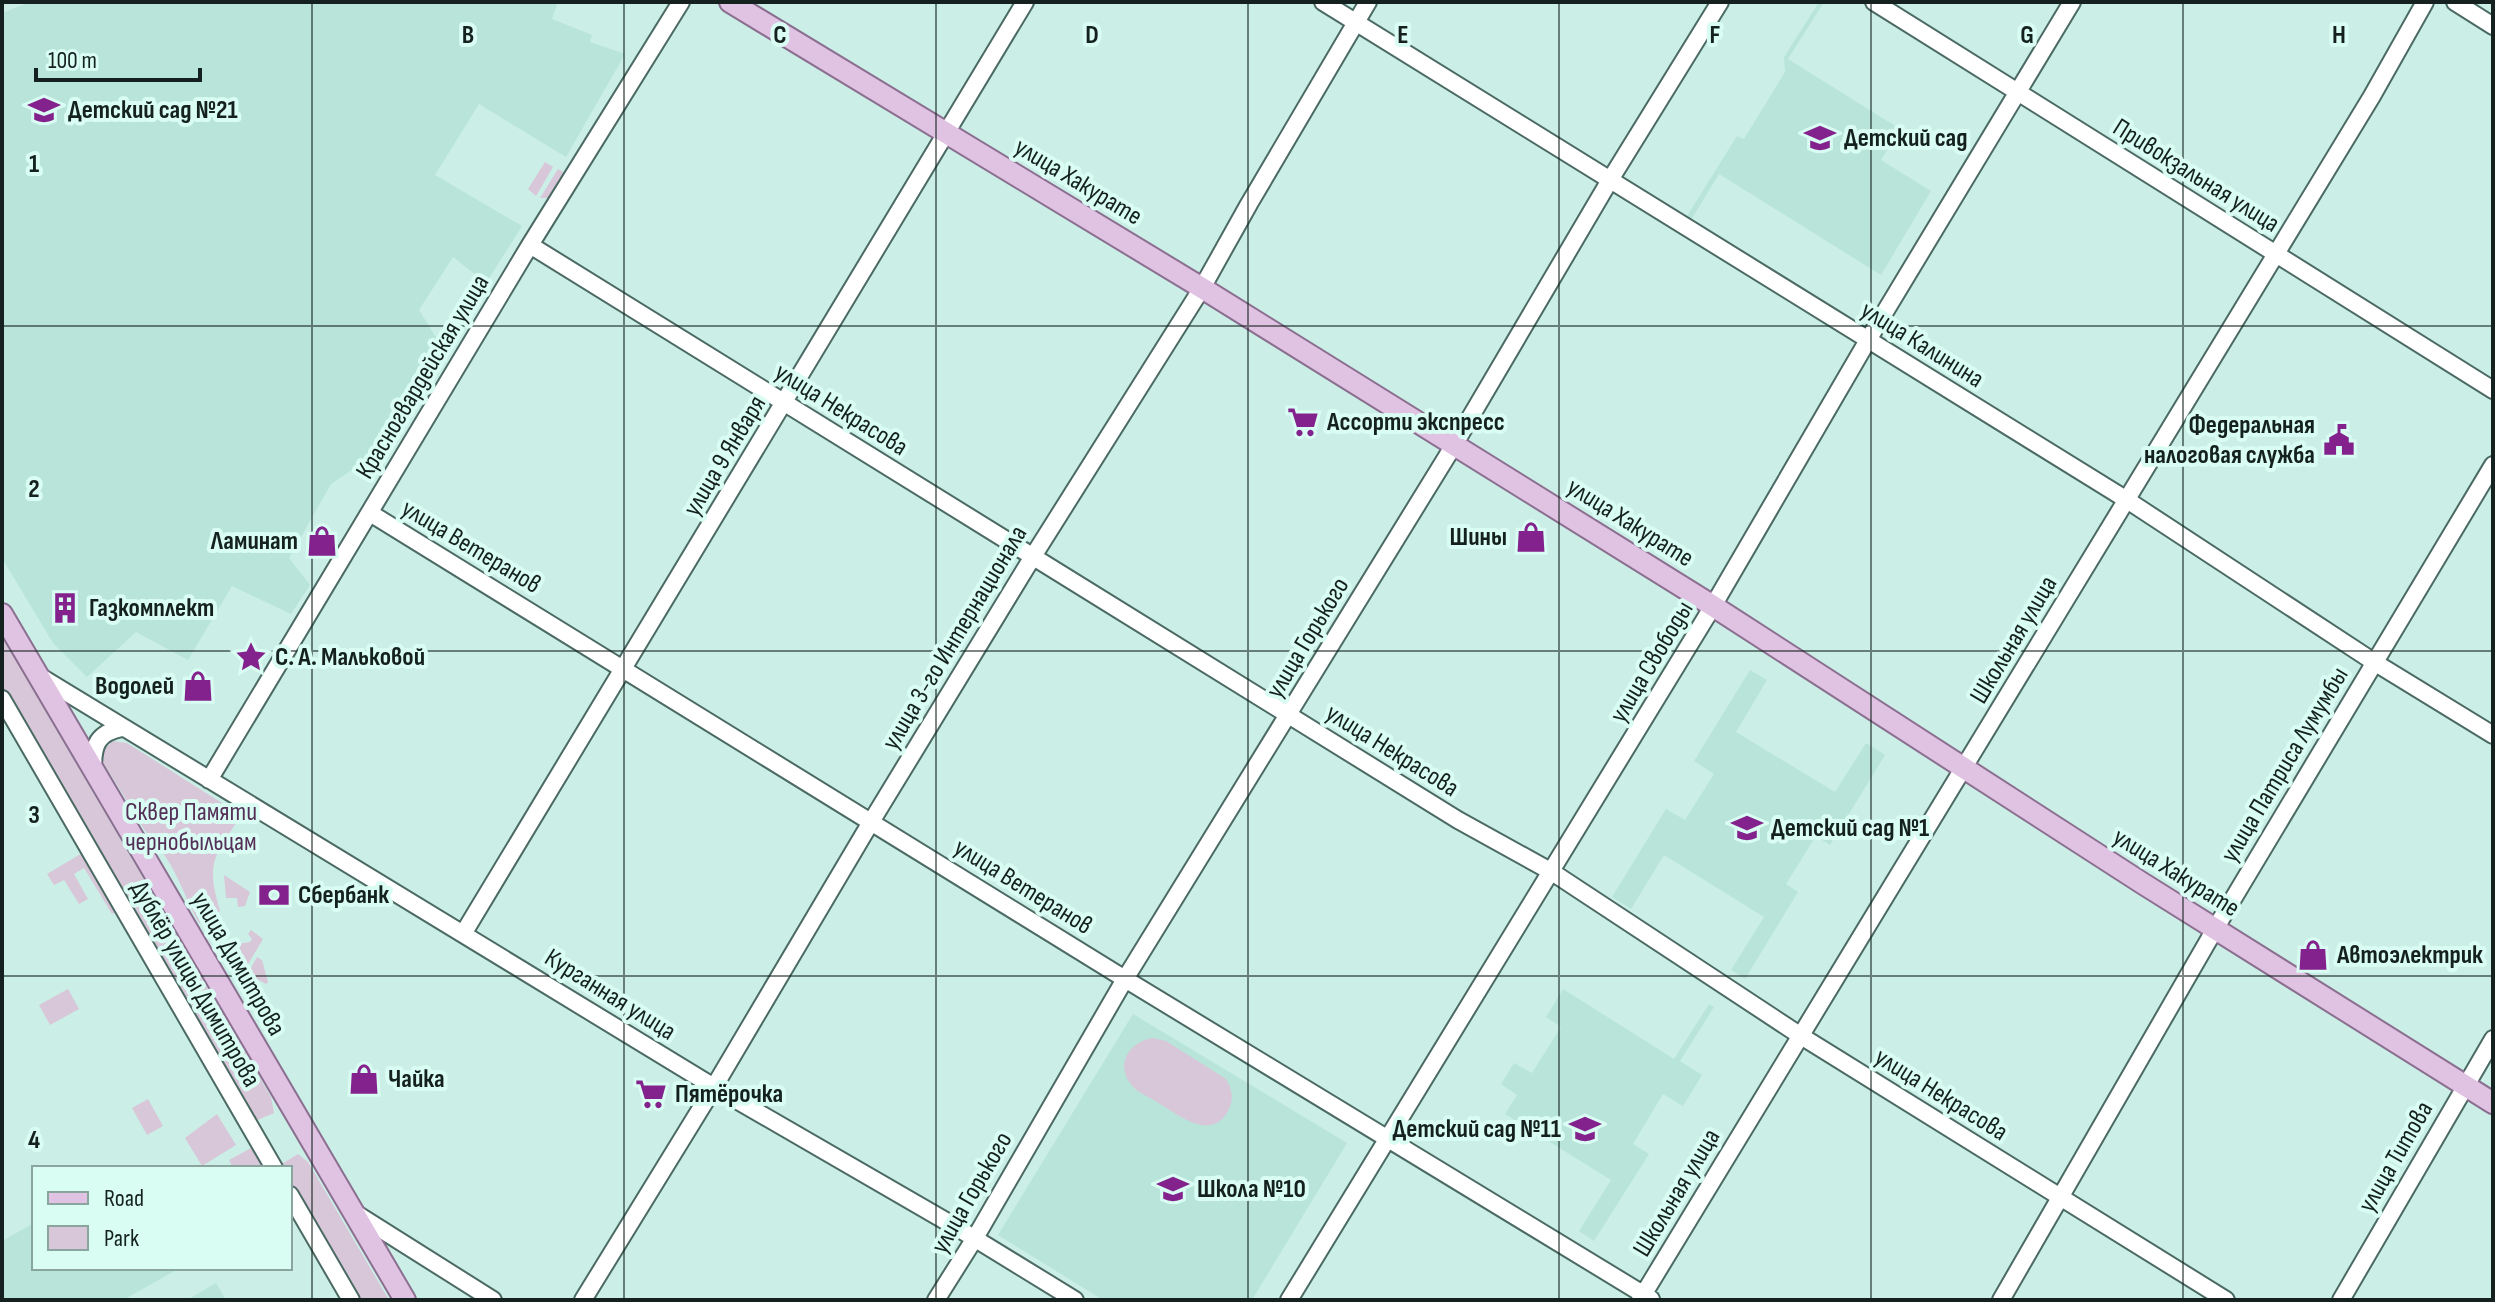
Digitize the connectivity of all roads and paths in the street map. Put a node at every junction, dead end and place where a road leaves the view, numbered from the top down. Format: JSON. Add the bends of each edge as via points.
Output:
{"nodes":[{"id":1,"x":681,"y":2,"type":"edge"},
{"id":2,"x":730,"y":2,"type":"edge"},
{"id":3,"x":1025,"y":2,"type":"edge"},
{"id":4,"x":1323,"y":2,"type":"edge"},
{"id":5,"x":1368,"y":2,"type":"edge"},
{"id":6,"x":1720,"y":2,"type":"edge"},
{"id":7,"x":1874,"y":2,"type":"edge"},
{"id":8,"x":2072,"y":2,"type":"edge"},
{"id":9,"x":2425,"y":2,"type":"edge"},
{"id":10,"x":2455,"y":2,"type":"edge"},
{"id":11,"x":1356,"y":22,"type":"junction"},
{"id":12,"x":2493,"y":26,"type":"edge"},
{"id":13,"x":2018,"y":92,"type":"junction"},
{"id":14,"x":947,"y":133,"type":"junction"},
{"id":15,"x":1610,"y":180,"type":"junction"},
{"id":16,"x":530,"y":245,"type":"junction"},
{"id":17,"x":2275,"y":254,"type":"junction"},
{"id":18,"x":1202,"y":288,"type":"junction"},
{"id":19,"x":1868,"y":340,"type":"junction"},
{"id":20,"x":2493,"y":390,"type":"edge"},
{"id":21,"x":784,"y":403,"type":"junction"},
{"id":22,"x":1454,"y":445,"type":"junction"},
{"id":23,"x":2493,"y":465,"type":"edge"},
{"id":24,"x":2127,"y":500,"type":"junction"},
{"id":25,"x":370,"y":513,"type":"junction"},
{"id":26,"x":1032,"y":558,"type":"junction"},
{"id":27,"x":1713,"y":606,"type":"junction"},
{"id":28,"x":2,"y":614,"type":"edge"},
{"id":29,"x":2374,"y":662,"type":"junction"},
{"id":30,"x":624,"y":668,"type":"junction"},
{"id":31,"x":41,"y":677,"type":"junction"},
{"id":32,"x":2,"y":699,"type":"edge"},
{"id":33,"x":1289,"y":715,"type":"junction"},
{"id":34,"x":122,"y":728,"type":"junction"},
{"id":35,"x":2493,"y":735,"type":"edge"},
{"id":36,"x":1963,"y":768,"type":"junction"},
{"id":37,"x":93,"y":769,"type":"junction"},
{"id":38,"x":209,"y":780,"type":"junction"},
{"id":39,"x":871,"y":822,"type":"junction"},
{"id":40,"x":1552,"y":872,"type":"junction"},
{"id":41,"x":2215,"y":929,"type":"junction"},
{"id":42,"x":463,"y":934,"type":"junction"},
{"id":43,"x":1125,"y":979,"type":"junction"},
{"id":44,"x":1801,"y":1036,"type":"junction"},
{"id":45,"x":2493,"y":1039,"type":"edge"},
{"id":46,"x":2465,"y":1085,"type":"junction"},
{"id":47,"x":714,"y":1087,"type":"junction"},
{"id":48,"x":2493,"y":1103,"type":"edge"},
{"id":49,"x":1389,"y":1139,"type":"junction"},
{"id":50,"x":273,"y":1166,"type":"edge"},
{"id":51,"x":292,"y":1198,"type":"edge"},
{"id":52,"x":2062,"y":1198,"type":"junction"},
{"id":53,"x":355,"y":1213,"type":"junction"},
{"id":54,"x":975,"y":1238,"type":"junction"},
{"id":55,"x":1645,"y":1298,"type":"edge"},
{"id":56,"x":351,"y":1300,"type":"edge"},
{"id":57,"x":405,"y":1300,"type":"edge"},
{"id":58,"x":493,"y":1300,"type":"edge"},
{"id":59,"x":583,"y":1300,"type":"edge"},
{"id":60,"x":936,"y":1300,"type":"edge"},
{"id":61,"x":1075,"y":1300,"type":"edge"},
{"id":62,"x":1289,"y":1300,"type":"edge"},
{"id":63,"x":2001,"y":1300,"type":"edge"},
{"id":64,"x":2226,"y":1300,"type":"edge"},
{"id":65,"x":2341,"y":1300,"type":"edge"}],
"edges":[{"from":1,"to":16,"type":"street","name":"Красногвардейская улица"},
{"from":2,"to":14,"type":"main road","name":"улица Хакурате"},
{"from":3,"to":14,"type":"street","name":"улица 9 Января"},
{"from":4,"to":11,"type":"street","name":"улица Калинина"},
{"from":5,"to":11,"type":"street","name":"улица 3-го Интернационала"},
{"from":6,"to":15,"type":"street","name":"улица Горького"},
{"from":7,"to":13,"type":"street","name":"Привокзальная улица"},
{"from":8,"to":13,"type":"street","name":"улица Свободы"},
{"from":9,"to":17,"type":"street","name":"Школьная улица"},
{"from":10,"to":12,"type":"street"},
{"from":11,"to":15,"type":"street","name":"улица Калинина"},
{"from":11,"to":18,"type":"street","name":"улица 3-го Интернационала"},
{"from":13,"to":17,"type":"street","name":"Привокзальная улица"},
{"from":13,"to":19,"type":"street","name":"улица Свободы"},
{"from":14,"to":18,"type":"main road","name":"улица Хакурате"},
{"from":14,"to":21,"type":"street","name":"улица 9 Января"},
{"from":15,"to":19,"type":"street","name":"улица Калинина"},
{"from":15,"to":22,"type":"street","name":"улица Горького"},
{"from":16,"to":21,"type":"street","name":"улица Некрасова"},
{"from":16,"to":25,"type":"street","name":"Красногвардейская улица"},
{"from":17,"to":20,"type":"street","name":"Привокзальная улица"},
{"from":17,"to":24,"type":"street","name":"Школьная улица"},
{"from":18,"to":22,"type":"main road","name":"улица Хакурате"},
{"from":18,"to":26,"type":"street","name":"улица 3-го Интернационала"},
{"from":19,"to":24,"type":"street","name":"улица Калинина"},
{"from":19,"to":27,"type":"street","name":"улица Свободы"},
{"from":21,"to":26,"type":"street","name":"улица Некрасова"},
{"from":21,"to":30,"type":"street","name":"улица 9 Января"},
{"from":22,"to":27,"type":"main road","name":"улица Хакурате"},
{"from":22,"to":33,"type":"street","name":"улица Горького"},
{"from":23,"to":29,"type":"street","name":"улица Патриса Лумумбы"},
{"from":24,"to":29,"type":"street","name":"улица Калинина"},
{"from":24,"to":36,"type":"street","name":"Школьная улица"},
{"from":25,"to":30,"type":"street","name":"улица Ветеранов"},
{"from":25,"to":38,"type":"street","name":"Красногвардейская улица"},
{"from":26,"to":33,"type":"street","name":"улица Некрасова"},
{"from":26,"to":39,"type":"street","name":"улица 3-го Интернационала"},
{"from":27,"to":36,"type":"main road","name":"улица Хакурате"},
{"from":27,"to":40,"type":"street","name":"улица Свободы"},
{"from":28,"to":31,"type":"main road","name":"улица Димитрова"},
{"from":29,"to":35,"type":"street","name":"улица Калинина"},
{"from":29,"to":41,"type":"street","name":"улица Патриса Лумумбы"},
{"from":30,"to":39,"type":"street","name":"улица Ветеранов"},
{"from":30,"to":42,"type":"street","name":"улица 9 Января"},
{"from":31,"to":34,"type":"street","name":"Курганная улица"},
{"from":31,"to":37,"type":"main road","name":"улица Димитрова"},
{"from":32,"to":50,"type":"street","name":"Дублёр улицы Димитрова"},
{"from":33,"to":40,"type":"street","name":"улица Некрасова"},
{"from":33,"to":43,"type":"street","name":"улица Горького"},
{"from":34,"to":37,"type":"street","via":[[98,739]]},
{"from":34,"to":38,"type":"street","name":"Курганная улица"},
{"from":36,"to":41,"type":"main road","name":"улица Хакурате"},
{"from":36,"to":44,"type":"street","name":"Школьная улица"},
{"from":37,"to":53,"type":"main road","name":"улица Димитрова"},
{"from":38,"to":42,"type":"street","name":"Курганная улица"},
{"from":39,"to":43,"type":"street","name":"улица Ветеранов"},
{"from":39,"to":47,"type":"street","name":"улица 3-го Интернационала"},
{"from":40,"to":44,"type":"street","name":"улица Некрасова"},
{"from":40,"to":49,"type":"street","name":"улица Свободы"},
{"from":41,"to":46,"type":"main road","name":"улица Хакурате"},
{"from":41,"to":52,"type":"street","name":"улица Патриса Лумумбы"},
{"from":42,"to":47,"type":"street","name":"Курганная улица"},
{"from":43,"to":49,"type":"street","name":"улица Ветеранов"},
{"from":43,"to":54,"type":"street","name":"улица Горького"},
{"from":44,"to":52,"type":"street","name":"улица Некрасова"},
{"from":44,"to":55,"type":"street","name":"Школьная улица"},
{"from":45,"to":46,"type":"street","name":"улица Титова"},
{"from":46,"to":48,"type":"main road","name":"улица Хакурате"},
{"from":46,"to":65,"type":"street","name":"улица Титова"},
{"from":47,"to":54,"type":"street","name":"Курганная улица"},
{"from":47,"to":59,"type":"street","name":"улица 3-го Интернационала"},
{"from":49,"to":55,"type":"street","name":"улица Ветеранов"},
{"from":49,"to":62,"type":"street","name":"улица Свободы"},
{"from":51,"to":56,"type":"street"},
{"from":52,"to":63,"type":"street","name":"улица Патриса Лумумбы"},
{"from":52,"to":64,"type":"street","name":"улица Некрасова"},
{"from":53,"to":57,"type":"main road","name":"улица Димитрова"},
{"from":53,"to":58,"type":"street"},
{"from":54,"to":60,"type":"street","name":"улица Горького"},
{"from":54,"to":61,"type":"street","name":"Курганная улица"}]}
